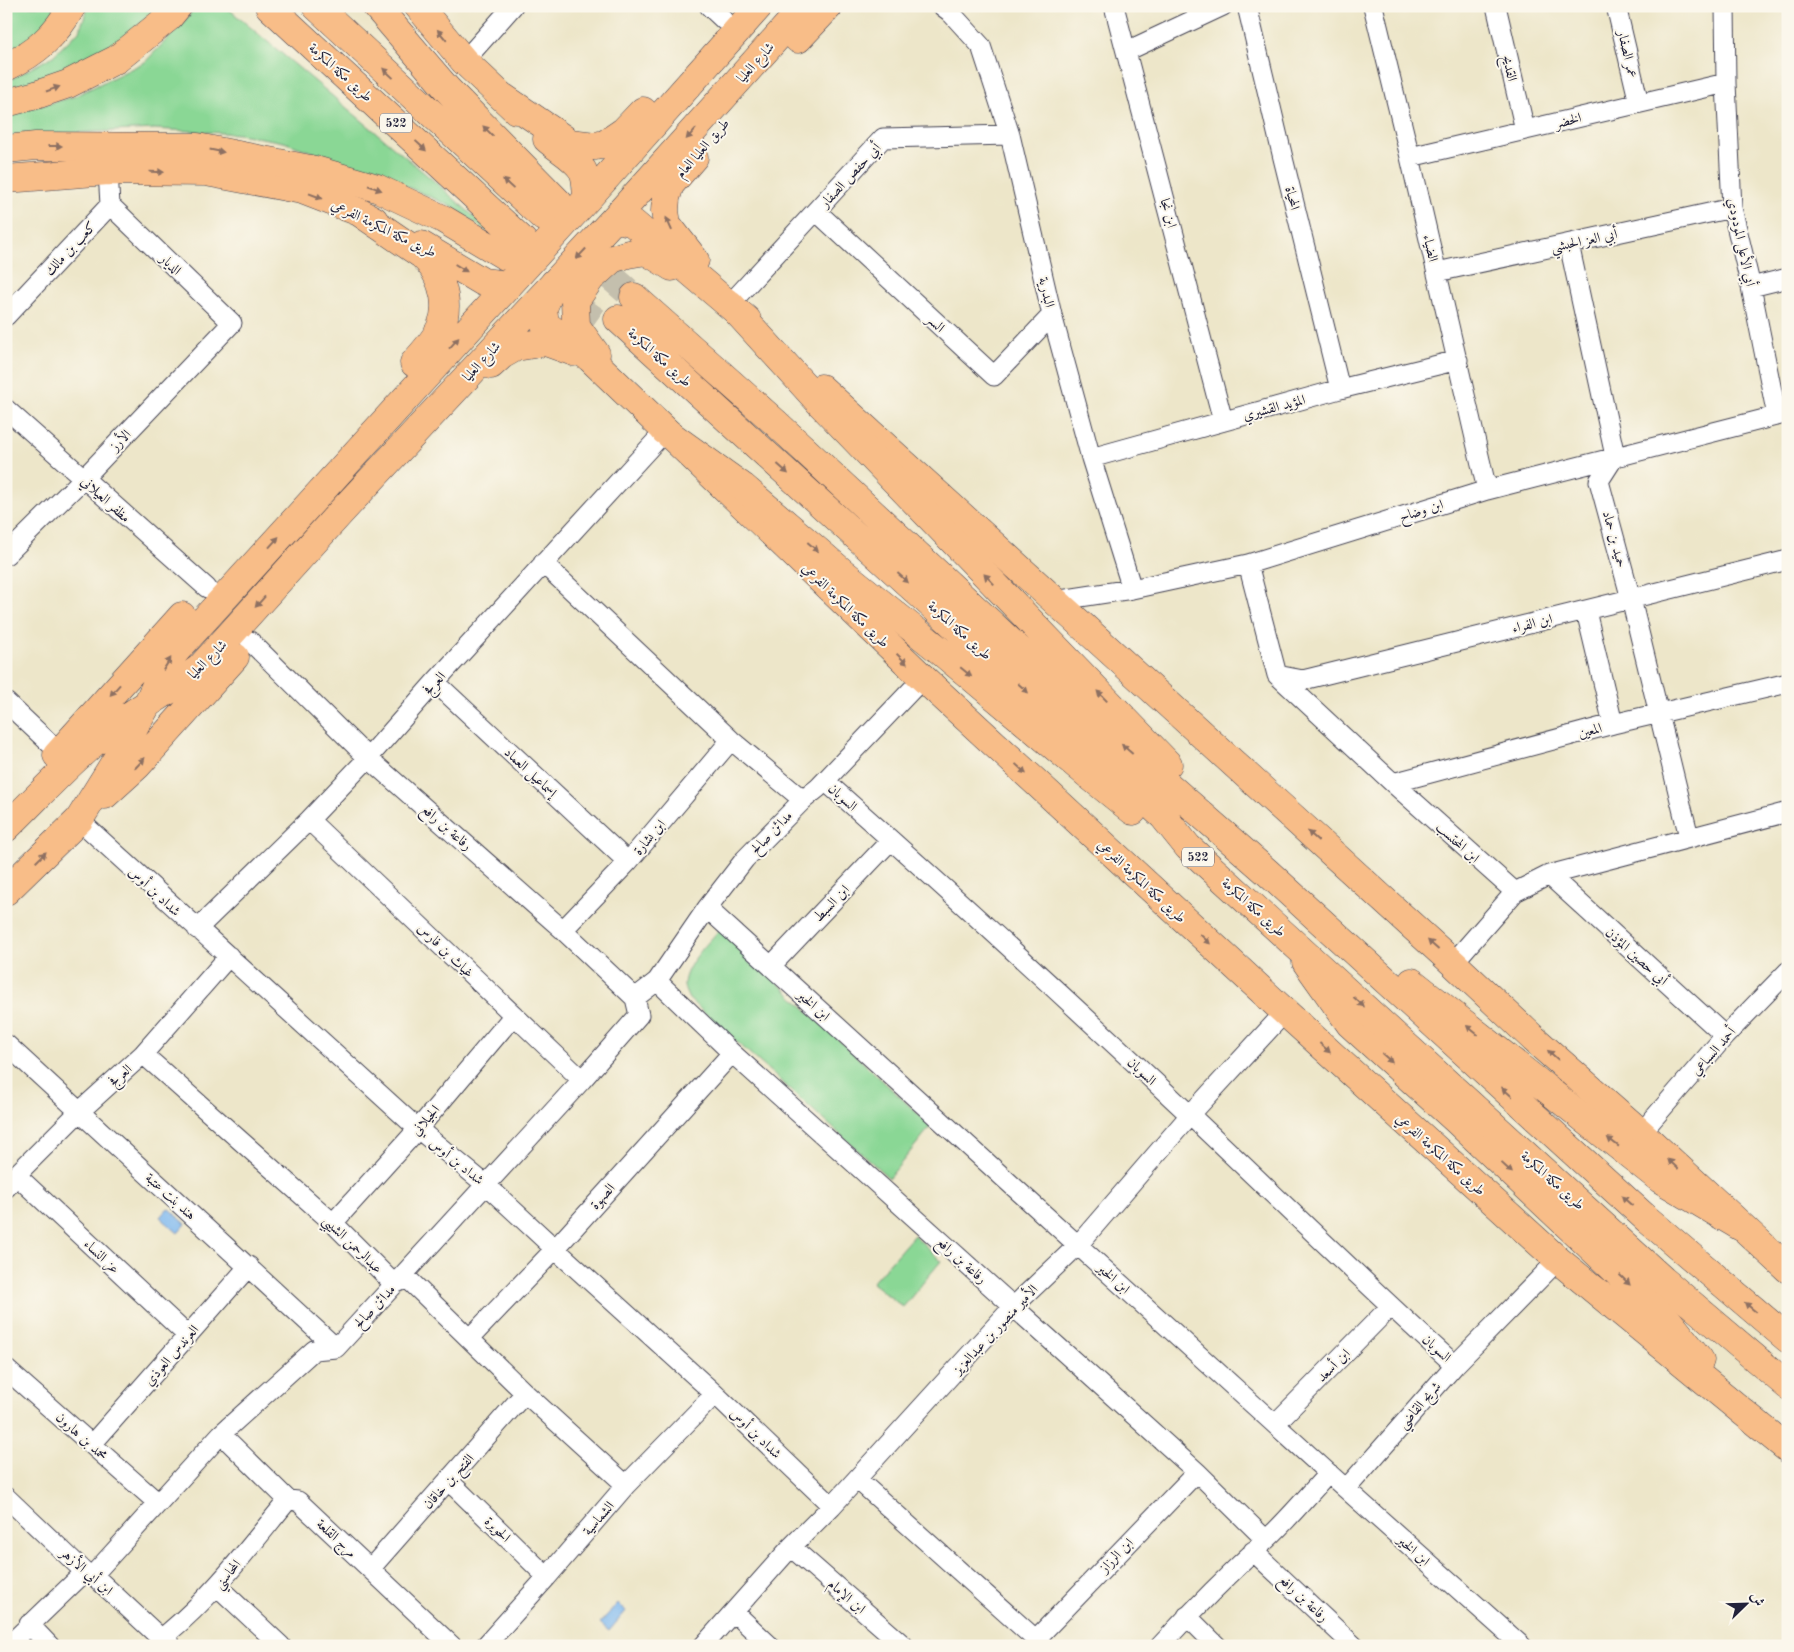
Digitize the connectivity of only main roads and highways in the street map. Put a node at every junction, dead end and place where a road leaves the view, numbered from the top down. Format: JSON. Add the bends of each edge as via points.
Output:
{"nodes":[{"id":1,"x":72,"y":6,"type":"edge"},
{"id":2,"x":178,"y":6,"type":"edge"},
{"id":3,"x":250,"y":6,"type":"edge"},
{"id":4,"x":269,"y":6,"type":"edge"},
{"id":5,"x":316,"y":6,"type":"edge"},
{"id":6,"x":365,"y":6,"type":"edge"},
{"id":7,"x":376,"y":6,"type":"edge"},
{"id":8,"x":418,"y":6,"type":"edge"},
{"id":9,"x":759,"y":6,"type":"edge"},
{"id":10,"x":805,"y":6,"type":"edge"},
{"id":11,"x":829,"y":6,"type":"edge"},
{"id":12,"x":724,"y":11,"type":"edge"},
{"id":13,"x":6,"y":67,"type":"edge"},
{"id":14,"x":447,"y":90,"type":"junction"},
{"id":15,"x":367,"y":96,"type":"junction"},
{"id":16,"x":503,"y":98,"type":"junction"},
{"id":17,"x":6,"y":103,"type":"edge"},
{"id":18,"x":6,"y":149,"type":"edge"},
{"id":19,"x":6,"y":179,"type":"edge"},
{"id":20,"x":587,"y":199,"type":"junction"},
{"id":21,"x":359,"y":212,"type":"junction"},
{"id":22,"x":615,"y":218,"type":"junction"},
{"id":23,"x":554,"y":283,"type":"junction"},
{"id":24,"x":507,"y":285,"type":"junction"},
{"id":25,"x":638,"y":292,"type":"tunnel mouth"},
{"id":26,"x":730,"y":304,"type":"junction"},
{"id":27,"x":612,"y":324,"type":"tunnel mouth"},
{"id":28,"x":590,"y":358,"type":"junction"},
{"id":29,"x":665,"y":431,"type":"junction"},
{"id":30,"x":147,"y":705,"type":"junction"},
{"id":31,"x":6,"y":820,"type":"edge"},
{"id":32,"x":78,"y":820,"type":"junction"},
{"id":33,"x":6,"y":828,"type":"edge"},
{"id":34,"x":1188,"y":847,"type":"junction"},
{"id":35,"x":1267,"y":872,"type":"junction"},
{"id":36,"x":6,"y":891,"type":"edge"},
{"id":37,"x":1290,"y":940,"type":"junction"},
{"id":38,"x":1741,"y":1226,"type":"junction"},
{"id":39,"x":1788,"y":1269,"type":"edge"},
{"id":40,"x":1667,"y":1319,"type":"junction"},
{"id":41,"x":1788,"y":1338,"type":"edge"},
{"id":42,"x":1788,"y":1386,"type":"edge"},
{"id":43,"x":1736,"y":1405,"type":"junction"},
{"id":44,"x":1784,"y":1442,"type":"edge"}],
"edges":[{"from":1,"to":13,"type":"main road","via":[[58,29],[36,50]]},
{"from":17,"to":2,"type":"main road","one_way":true,"via":[[68,84],[117,59],[169,18]]},
{"from":3,"to":15,"type":"main road"},
{"from":4,"to":15,"type":"main road","name":"طريق مكة المكرمة","number":"522"},
{"from":5,"to":14,"type":"main road","number":"522","via":[[551,210]]},
{"from":6,"to":14,"type":"main road"},
{"from":7,"to":14,"type":"main road"},
{"from":16,"to":8,"type":"main road","one_way":true,"via":[[464,62]]},
{"from":9,"to":20,"type":"main road","name":"شارع العليا"},
{"from":10,"to":22,"type":"main road","name":"شارع العليا","one_way":true},
{"from":26,"to":11,"type":"main road","name":"طريق العليا العام","one_way":true,"via":[[667,224],[670,185],[769,69]]},
{"from":12,"to":16,"type":"main road","via":[[624,131],[605,144],[570,143]]},
{"from":15,"to":18,"type":"main road","name":"طريق مكة المكرمة","number":"522","via":[[514,249],[377,188],[315,170],[198,147],[36,146]]},
{"from":16,"to":20,"type":"main road","via":[[573,160],[586,181]]},
{"from":19,"to":21,"type":"main road","name":"طريق مكة المكرمة الفرعي","one_way":true,"via":[[108,171],[206,172],[302,190]]},
{"from":20,"to":24,"type":"main road","name":"شارع العليا"},
{"from":21,"to":24,"type":"main road","name":"طريق مكة المكرمة الفرعي","one_way":true,"via":[[483,282]]},
{"from":21,"to":31,"type":"main road","one_way":true,"via":[[431,263],[446,305],[442,326],[425,351],[59,752]]},
{"from":22,"to":23,"type":"main road","name":"شارع العليا","one_way":true},
{"from":22,"to":26,"type":"main road","via":[[633,223]]},
{"from":23,"to":28,"type":"main road","name":"طريق مكة المكرمة الفرعي","via":[[543,308],[545,324]]},
{"from":23,"to":30,"type":"main road","name":"شارع العليا","one_way":true,"via":[[201,667]]},
{"from":30,"to":24,"type":"main road","name":"شارع العليا","one_way":true,"via":[[174,653]]},
{"from":35,"to":25,"type":"main road","name":"طريق مكة المكرمة","number":"522","one_way":true,"via":[[1104,729]]},
{"from":26,"to":29,"type":"main road","via":[[646,251],[612,259],[591,278],[575,301],[576,326],[604,364]]},
{"from":35,"to":26,"type":"main road","one_way":true,"via":[[1148,743],[821,404]]},
{"from":38,"to":26,"type":"main road","one_way":true},
{"from":27,"to":34,"type":"main road","name":"طريق مكة المكرمة","number":"522","one_way":true,"via":[[754,442],[1163,816]]},
{"from":28,"to":29,"type":"main road","name":"طريق مكة المكرمة الفرعي"},
{"from":32,"to":28,"type":"main road","one_way":true,"via":[[137,766],[488,367],[516,347],[546,342]]},
{"from":29,"to":34,"type":"main road","one_way":true,"via":[[743,487],[1149,824]]},
{"from":29,"to":43,"type":"main road","name":"طريق مكة المكرمة الفرعي","one_way":true,"via":[[922,678],[1285,1012],[1558,1260]]},
{"from":30,"to":32,"type":"main road","name":"شارع العليا"},
{"from":30,"to":33,"type":"main road","name":"شارع العليا","via":[[91,744]]},
{"from":36,"to":32,"type":"main road","name":"شارع العليا","one_way":true},
{"from":34,"to":37,"type":"main road","name":"طريق مكة المكرمة","number":"522"},
{"from":38,"to":35,"type":"main road","one_way":true,"via":[[1660,1179],[1402,974]]},
{"from":41,"to":35,"type":"main road","name":"طريق مكة المكرمة","number":"522","one_way":true,"via":[[1648,1220]]},
{"from":37,"to":40,"type":"main road","one_way":true,"via":[[1350,1024]]},
{"from":37,"to":42,"type":"main road","name":"طريق مكة المكرمة","number":"522","one_way":true,"via":[[1662,1280]]},
{"from":38,"to":39,"type":"main road"},
{"from":40,"to":43,"type":"main road"},
{"from":40,"to":44,"type":"main road"},
{"from":43,"to":44,"type":"main road","name":"طريق مكة المكرمة الفرعي"}]}
